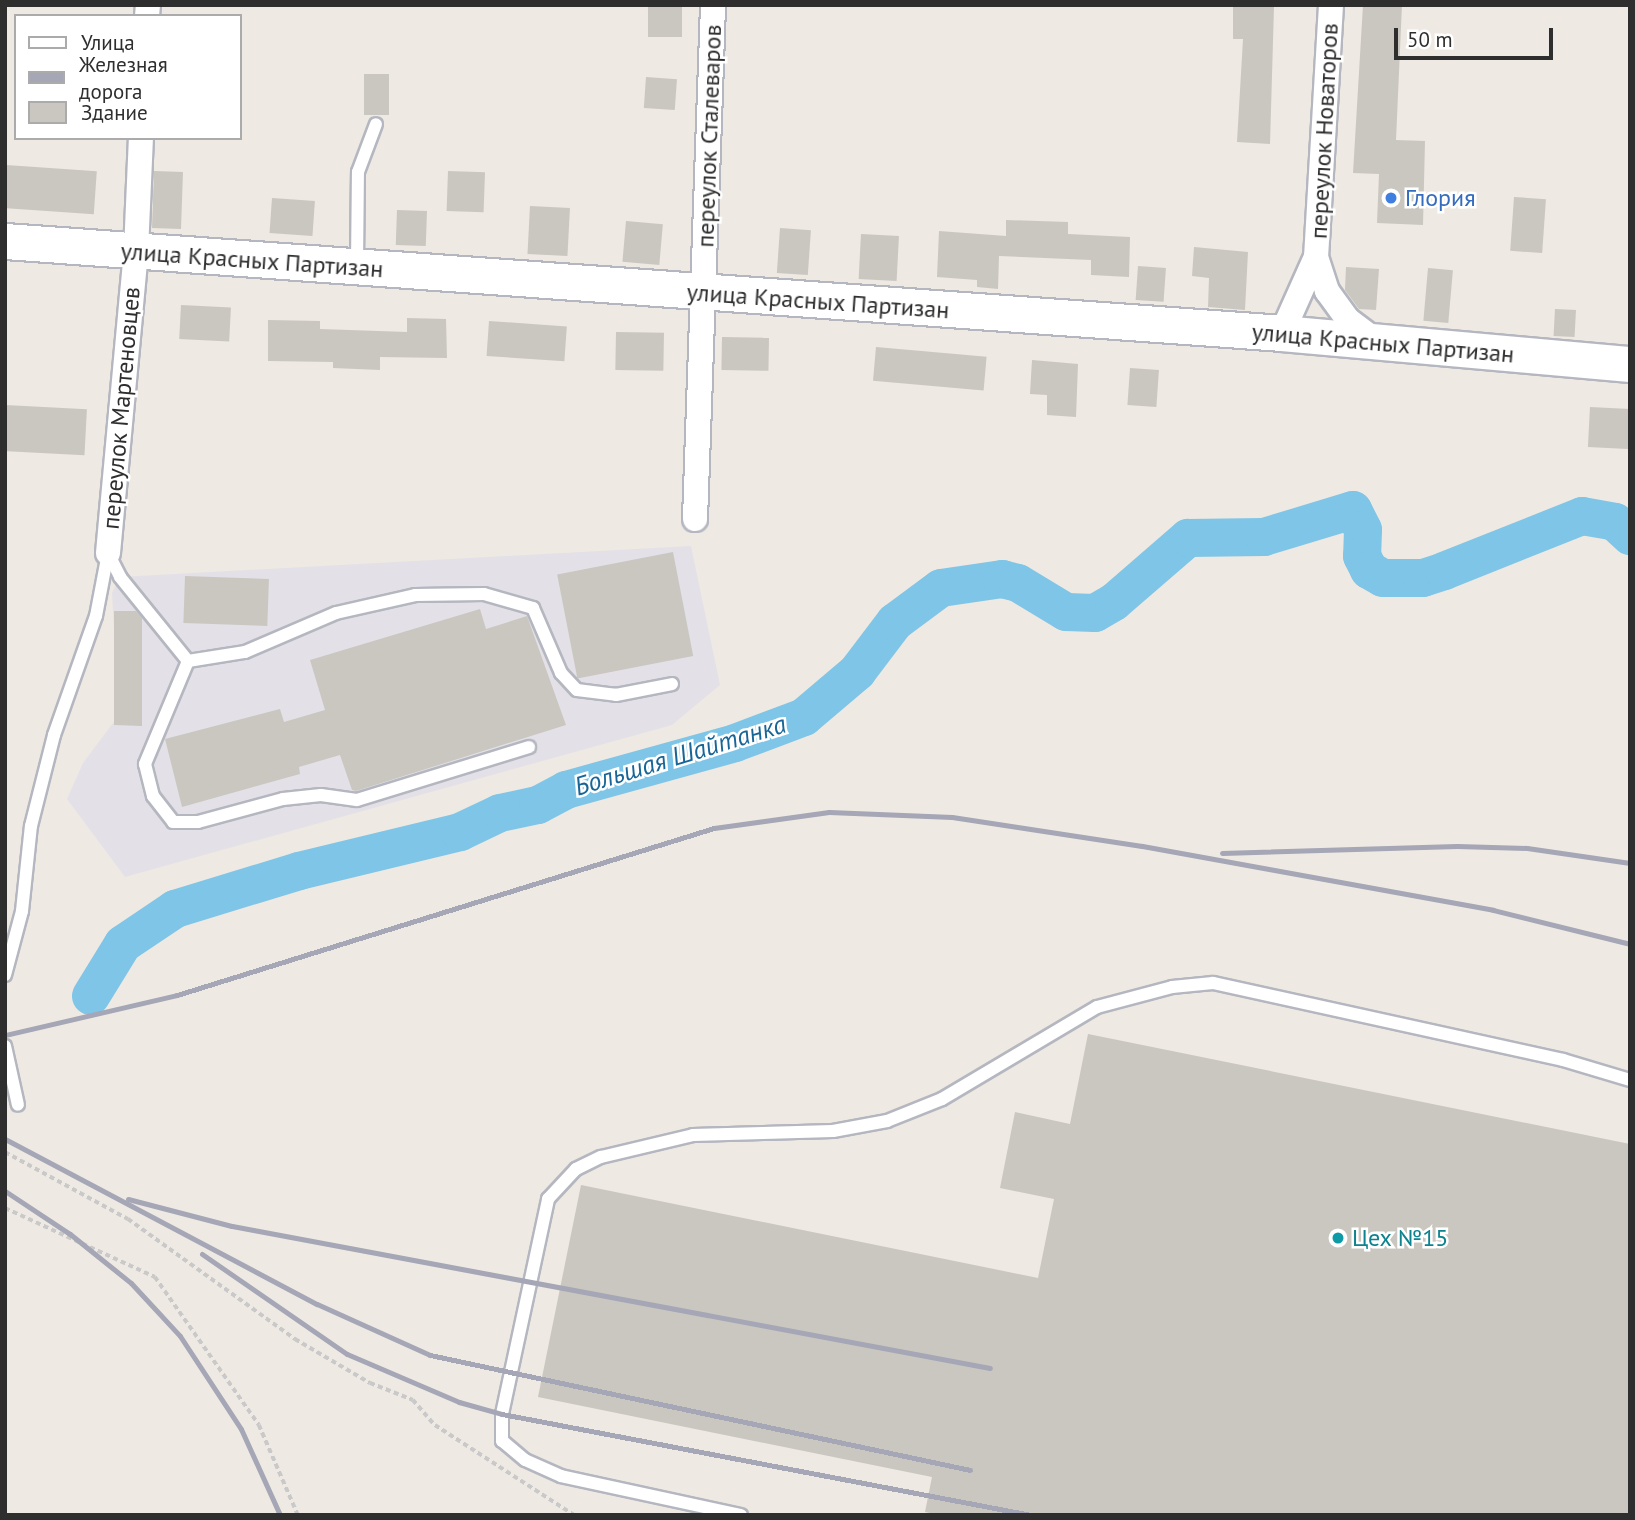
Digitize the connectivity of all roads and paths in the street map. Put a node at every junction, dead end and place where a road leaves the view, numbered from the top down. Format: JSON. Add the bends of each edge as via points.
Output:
{"nodes":[{"id":1,"x":713,"y":5,"type":"edge"},
{"id":2,"x":1331,"y":5,"type":"edge"},
{"id":3,"x":376,"y":124,"type":"dead end"},
{"id":4,"x":141,"y":140,"type":"edge"},
{"id":5,"x":5,"y":242,"type":"edge"},
{"id":6,"x":136,"y":251,"type":"junction"},
{"id":7,"x":1316,"y":257,"type":"junction"},
{"id":8,"x":357,"y":267,"type":"junction"},
{"id":9,"x":704,"y":293,"type":"junction"},
{"id":10,"x":1282,"y":333,"type":"junction"},
{"id":11,"x":1377,"y":342,"type":"junction"},
{"id":12,"x":1630,"y":364,"type":"edge"},
{"id":13,"x":695,"y":519,"type":"dead end"},
{"id":14,"x":108,"y":553,"type":"junction"},
{"id":15,"x":188,"y":661,"type":"junction"},
{"id":16,"x":672,"y":684,"type":"dead end"},
{"id":17,"x":529,"y":747,"type":"dead end"},
{"id":18,"x":5,"y":975,"type":"edge"},
{"id":19,"x":5,"y":1046,"type":"edge"},
{"id":20,"x":1630,"y":1080,"type":"edge"},
{"id":21,"x":18,"y":1105,"type":"dead end"},
{"id":22,"x":5,"y":1152,"type":"edge"},
{"id":23,"x":5,"y":1208,"type":"edge"},
{"id":24,"x":298,"y":1515,"type":"edge"},
{"id":25,"x":574,"y":1515,"type":"edge"},
{"id":26,"x":741,"y":1515,"type":"edge"}],
"edges":[{"from":1,"to":9,"type":"street","name":"переулок Сталеваров"},
{"from":2,"to":7,"type":"street","name":"переулок Новаторов"},
{"from":3,"to":8,"type":"lane","via":[[358,172]]},
{"from":4,"to":6,"type":"street","name":"переулок Мартеновцев"},
{"from":5,"to":6,"type":"street","name":"улица Красных Партизан"},
{"from":6,"to":8,"type":"street","name":"улица Красных Партизан"},
{"from":6,"to":14,"type":"street","name":"переулок Мартеновцев"},
{"from":7,"to":10,"type":"street"},
{"from":7,"to":11,"type":"street","via":[[1326,291],[1347,319]]},
{"from":8,"to":9,"type":"street","name":"улица Красных Партизан"},
{"from":9,"to":10,"type":"street","name":"улица Красных Партизан"},
{"from":9,"to":13,"type":"street","name":"переулок Сталеваров"},
{"from":10,"to":11,"type":"street","name":"улица Красных Партизан"},
{"from":11,"to":12,"type":"street","name":"улица Красных Партизан"},
{"from":14,"to":15,"type":"lane","via":[[120,577]]},
{"from":14,"to":18,"type":"lane","via":[[96,616],[54,735],[30,826],[22,911]]},
{"from":15,"to":16,"type":"lane","via":[[245,652],[336,613],[415,594],[484,594],[533,608],[561,673],[576,690],[616,695]]},
{"from":15,"to":17,"type":"lane","via":[[145,764],[153,796],[173,822],[198,822],[282,799],[321,795],[357,800]]},
{"from":19,"to":21,"type":"lane"},
{"from":20,"to":26,"type":"lane","via":[[1563,1060],[1213,983],[1172,987],[1097,1007],[942,1099],[887,1121],[833,1131],[694,1135],[601,1157],[576,1169],[548,1199],[502,1414],[502,1441],[525,1460],[561,1476]]},
{"from":22,"to":25,"type":"path","via":[[128,1219],[295,1339],[370,1382],[413,1400],[435,1424]]},
{"from":23,"to":24,"type":"path","via":[[155,1277],[259,1425]]}]}
